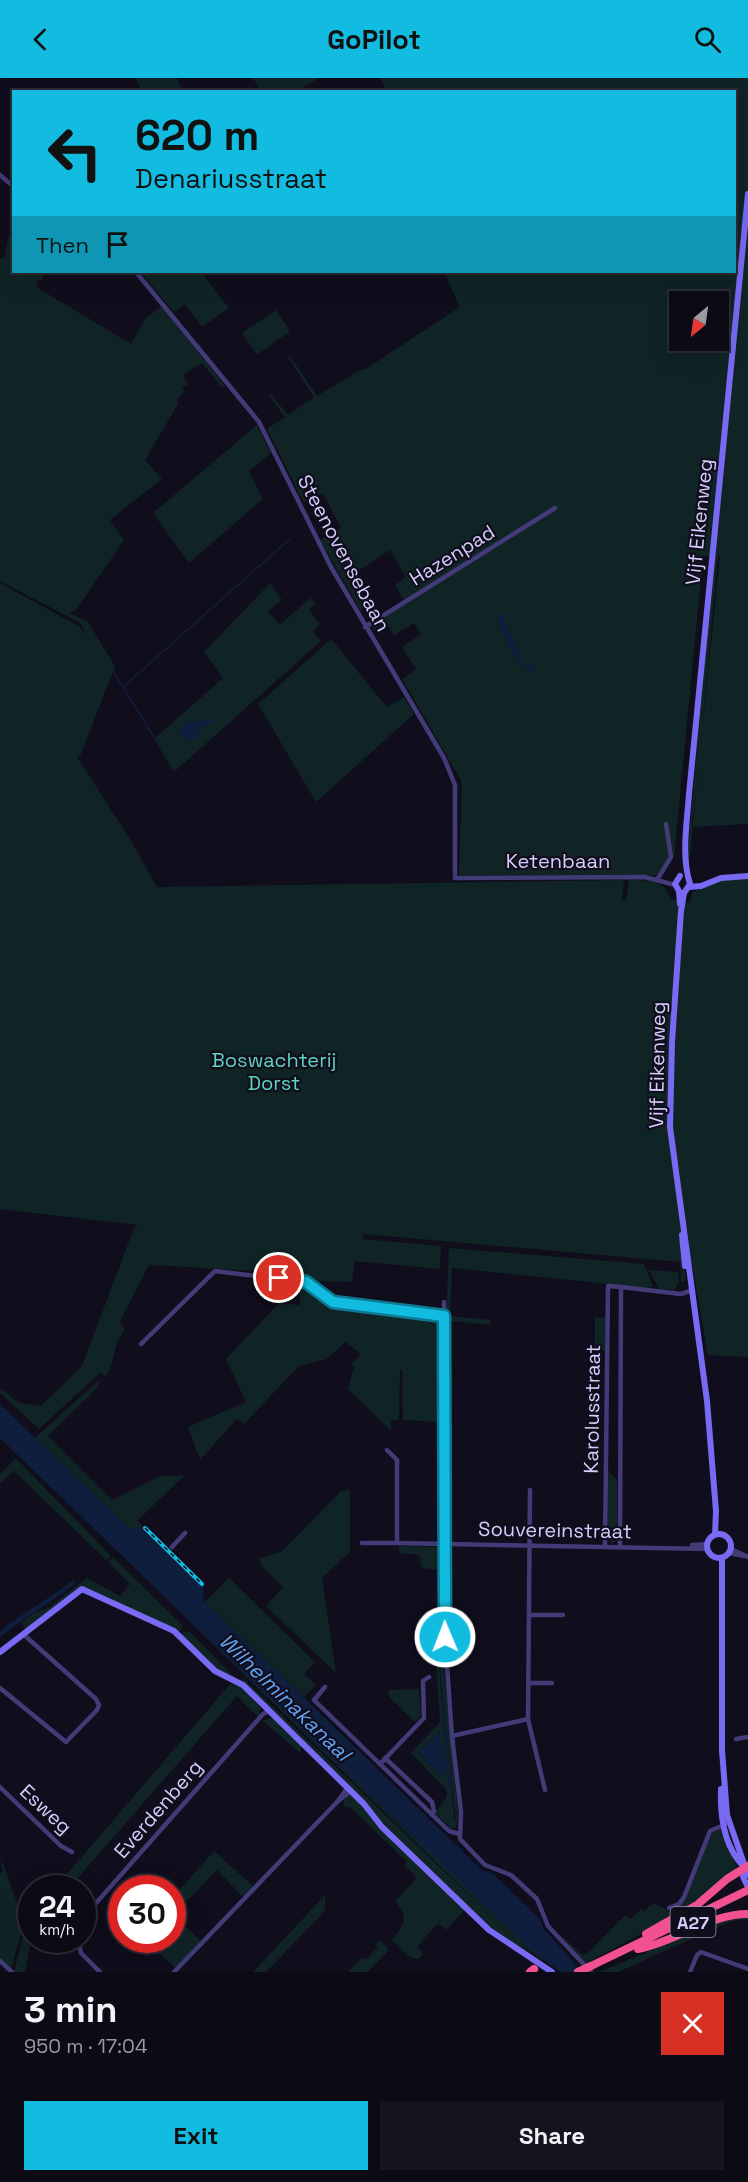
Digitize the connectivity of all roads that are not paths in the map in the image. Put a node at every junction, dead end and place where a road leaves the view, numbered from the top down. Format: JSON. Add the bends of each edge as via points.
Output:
{"nodes":[{"id":1,"x":0,"y":175,"type":"edge"},
{"id":2,"x":12,"y":186,"type":"edge"},
{"id":3,"x":748,"y":194,"type":"edge"},
{"id":4,"x":137,"y":273,"type":"edge"},
{"id":5,"x":555,"y":508,"type":"dead end"},
{"id":6,"x":365,"y":627,"type":"junction"},
{"id":7,"x":666,"y":824,"type":"dead end"},
{"id":8,"x":748,"y":876,"type":"edge"},
{"id":9,"x":455,"y":878,"type":"joint"},
{"id":10,"x":659,"y":880,"type":"junction"},
{"id":11,"x":683,"y":884,"type":"junction"},
{"id":12,"x":621,"y":1287,"type":"junction"},
{"id":13,"x":690,"y":1290,"type":"junction"},
{"id":14,"x":444,"y":1302,"type":"dead end"},
{"id":15,"x":444,"y":1316,"type":"junction"},
{"id":16,"x":141,"y":1344,"type":"dead end"},
{"id":17,"x":387,"y":1450,"type":"dead end"},
{"id":18,"x":530,"y":1490,"type":"dead end"},
{"id":19,"x":185,"y":1533,"type":"dead end"},
{"id":20,"x":718,"y":1535,"type":"junction"},
{"id":21,"x":397,"y":1543,"type":"junction"},
{"id":22,"x":362,"y":1544,"type":"dead end"},
{"id":23,"x":444,"y":1544,"type":"junction"},
{"id":24,"x":530,"y":1545,"type":"junction"},
{"id":25,"x":605,"y":1545,"type":"junction"},
{"id":26,"x":620,"y":1546,"type":"junction"},
{"id":27,"x":172,"y":1547,"type":"dead end"},
{"id":28,"x":708,"y":1547,"type":"junction"},
{"id":29,"x":730,"y":1551,"type":"junction"},
{"id":30,"x":747,"y":1556,"type":"edge"},
{"id":31,"x":719,"y":1558,"type":"junction"},
{"id":32,"x":529,"y":1615,"type":"junction"},
{"id":33,"x":563,"y":1615,"type":"dead end"},
{"id":34,"x":23,"y":1634,"type":"junction"},
{"id":35,"x":0,"y":1652,"type":"edge"},
{"id":36,"x":429,"y":1677,"type":"dead end"},
{"id":37,"x":529,"y":1683,"type":"junction"},
{"id":38,"x":552,"y":1683,"type":"dead end"},
{"id":39,"x":0,"y":1688,"type":"edge"},
{"id":40,"x":325,"y":1688,"type":"dead end"},
{"id":41,"x":269,"y":1711,"type":"junction"},
{"id":42,"x":528,"y":1719,"type":"junction"},
{"id":43,"x":452,"y":1736,"type":"junction"},
{"id":44,"x":748,"y":1737,"type":"edge"},
{"id":45,"x":736,"y":1739,"type":"dead end"},
{"id":46,"x":385,"y":1758,"type":"junction"},
{"id":47,"x":380,"y":1764,"type":"junction"},
{"id":48,"x":0,"y":1787,"type":"edge"},
{"id":49,"x":350,"y":1789,"type":"junction"},
{"id":50,"x":546,"y":1790,"type":"dead end"},
{"id":51,"x":432,"y":1815,"type":"junction"},
{"id":52,"x":726,"y":1824,"type":"junction"},
{"id":53,"x":459,"y":1834,"type":"junction"},
{"id":54,"x":72,"y":1852,"type":"dead end"},
{"id":55,"x":747,"y":1870,"type":"edge"},
{"id":56,"x":748,"y":1892,"type":"edge"},
{"id":57,"x":96,"y":1903,"type":"edge"},
{"id":58,"x":669,"y":1908,"type":"dead end"},
{"id":59,"x":748,"y":1914,"type":"edge"},
{"id":60,"x":627,"y":1949,"type":"junction"},
{"id":61,"x":638,"y":1949,"type":"junction"},
{"id":62,"x":81,"y":1953,"type":"edge"},
{"id":63,"x":0,"y":1961,"type":"edge"},
{"id":64,"x":534,"y":1968,"type":"edge"},
{"id":65,"x":748,"y":1969,"type":"edge"},
{"id":66,"x":592,"y":1970,"type":"edge"},
{"id":67,"x":12,"y":1972,"type":"edge"},
{"id":68,"x":100,"y":1972,"type":"edge"},
{"id":69,"x":174,"y":1972,"type":"edge"},
{"id":70,"x":525,"y":1972,"type":"edge"},
{"id":71,"x":552,"y":1972,"type":"edge"},
{"id":72,"x":578,"y":1972,"type":"edge"},
{"id":73,"x":690,"y":1972,"type":"edge"}],
"edges":[{"from":1,"to":2,"type":"street"},
{"from":3,"to":11,"type":"main road","name":"Vijf Eikenweg"},
{"from":4,"to":6,"type":"street","name":"Steenovensebaan","via":[[259,422],[318,544]]},
{"from":5,"to":6,"type":"street","name":"Hazenpad"},
{"from":6,"to":9,"type":"street","name":"Steenovensebaan","via":[[453,777]]},
{"from":7,"to":10,"type":"street","via":[[671,856]]},
{"from":8,"to":11,"type":"main road","name":"Ketenbaan"},
{"from":9,"to":10,"type":"street","name":"Ketenbaan"},
{"from":10,"to":11,"type":"street","name":"Ketenbaan"},
{"from":11,"to":13,"type":"main road","name":"Vijf Eikenweg","via":[[670,1105]]},
{"from":12,"to":13,"type":"street"},
{"from":12,"to":25,"type":"street","name":"Karolusstraat","via":[[608,1286]]},
{"from":12,"to":26,"type":"street","name":"Karolusstraat"},
{"from":13,"to":20,"type":"main road","name":"Vijf Eikenweg"},
{"from":14,"to":15,"type":"street"},
{"from":15,"to":16,"type":"street","via":[[333,1302],[306,1282],[215,1271]]},
{"from":15,"to":23,"type":"street"},
{"from":17,"to":21,"type":"street","via":[[397,1460]]},
{"from":18,"to":24,"type":"street"},
{"from":19,"to":27,"type":"street"},
{"from":20,"to":28,"type":"main road"},
{"from":20,"to":29,"type":"main road","via":[[729,1540]]},
{"from":21,"to":22,"type":"street","name":"Souvereinstraat"},
{"from":21,"to":23,"type":"street","name":"Souvereinstraat"},
{"from":23,"to":24,"type":"street","name":"Souvereinstraat"},
{"from":23,"to":43,"type":"street"},
{"from":24,"to":25,"type":"street","name":"Souvereinstraat"},
{"from":24,"to":32,"type":"street"},
{"from":25,"to":26,"type":"street","name":"Souvereinstraat"},
{"from":26,"to":28,"type":"street","name":"Souvereinstraat"},
{"from":28,"to":31,"type":"main road"},
{"from":29,"to":30,"type":"street"},
{"from":29,"to":31,"type":"main road"},
{"from":31,"to":52,"type":"main road"},
{"from":32,"to":33,"type":"street"},
{"from":32,"to":37,"type":"street"},
{"from":34,"to":35,"type":"main road"},
{"from":34,"to":39,"type":"street","via":[[96,1699],[98,1710],[66,1742]]},
{"from":34,"to":41,"type":"main road","via":[[84,1589],[174,1631],[215,1671],[238,1682]]},
{"from":36,"to":46,"type":"street","via":[[423,1681],[424,1718]]},
{"from":37,"to":38,"type":"street"},
{"from":37,"to":42,"type":"street"},
{"from":40,"to":47,"type":"street","via":[[314,1700]]},
{"from":41,"to":49,"type":"main road"},
{"from":41,"to":57,"type":"street","name":"Everdenberg"},
{"from":42,"to":43,"type":"street"},
{"from":42,"to":50,"type":"street"},
{"from":43,"to":53,"type":"street","via":[[461,1812]]},
{"from":44,"to":45,"type":"street"},
{"from":46,"to":47,"type":"street"},
{"from":46,"to":51,"type":"street","via":[[432,1802]]},
{"from":47,"to":51,"type":"street"},
{"from":48,"to":54,"type":"street","name":"Esweg"},
{"from":49,"to":64,"type":"main road","via":[[382,1827]]},
{"from":49,"to":69,"type":"street"},
{"from":51,"to":53,"type":"street","via":[[449,1831]]},
{"from":52,"to":55,"type":"main road","via":[[735,1858]]},
{"from":52,"to":58,"type":"street","via":[[710,1831],[684,1897]]},
{"from":53,"to":66,"type":"street","via":[[463,1844],[485,1865],[511,1875],[537,1899],[548,1926]]},
{"from":55,"to":56,"type":"main road","via":[[743,1877]]},
{"from":55,"to":60,"type":"highway","number":"A27"},
{"from":56,"to":60,"type":"highway","number":"A27"},
{"from":56,"to":61,"type":"highway","number":"A27"},
{"from":59,"to":61,"type":"highway","number":"A27","via":[[722,1918],[661,1944]]},
{"from":60,"to":66,"type":"highway","number":"A27"},
{"from":61,"to":66,"type":"highway","number":"A27"},
{"from":62,"to":68,"type":"street"},
{"from":63,"to":67,"type":"street"},
{"from":64,"to":70,"type":"street"},
{"from":64,"to":71,"type":"main road"},
{"from":65,"to":73,"type":"street","via":[[701,1952]]},
{"from":66,"to":72,"type":"highway","number":"A27","bridge":true}]}
